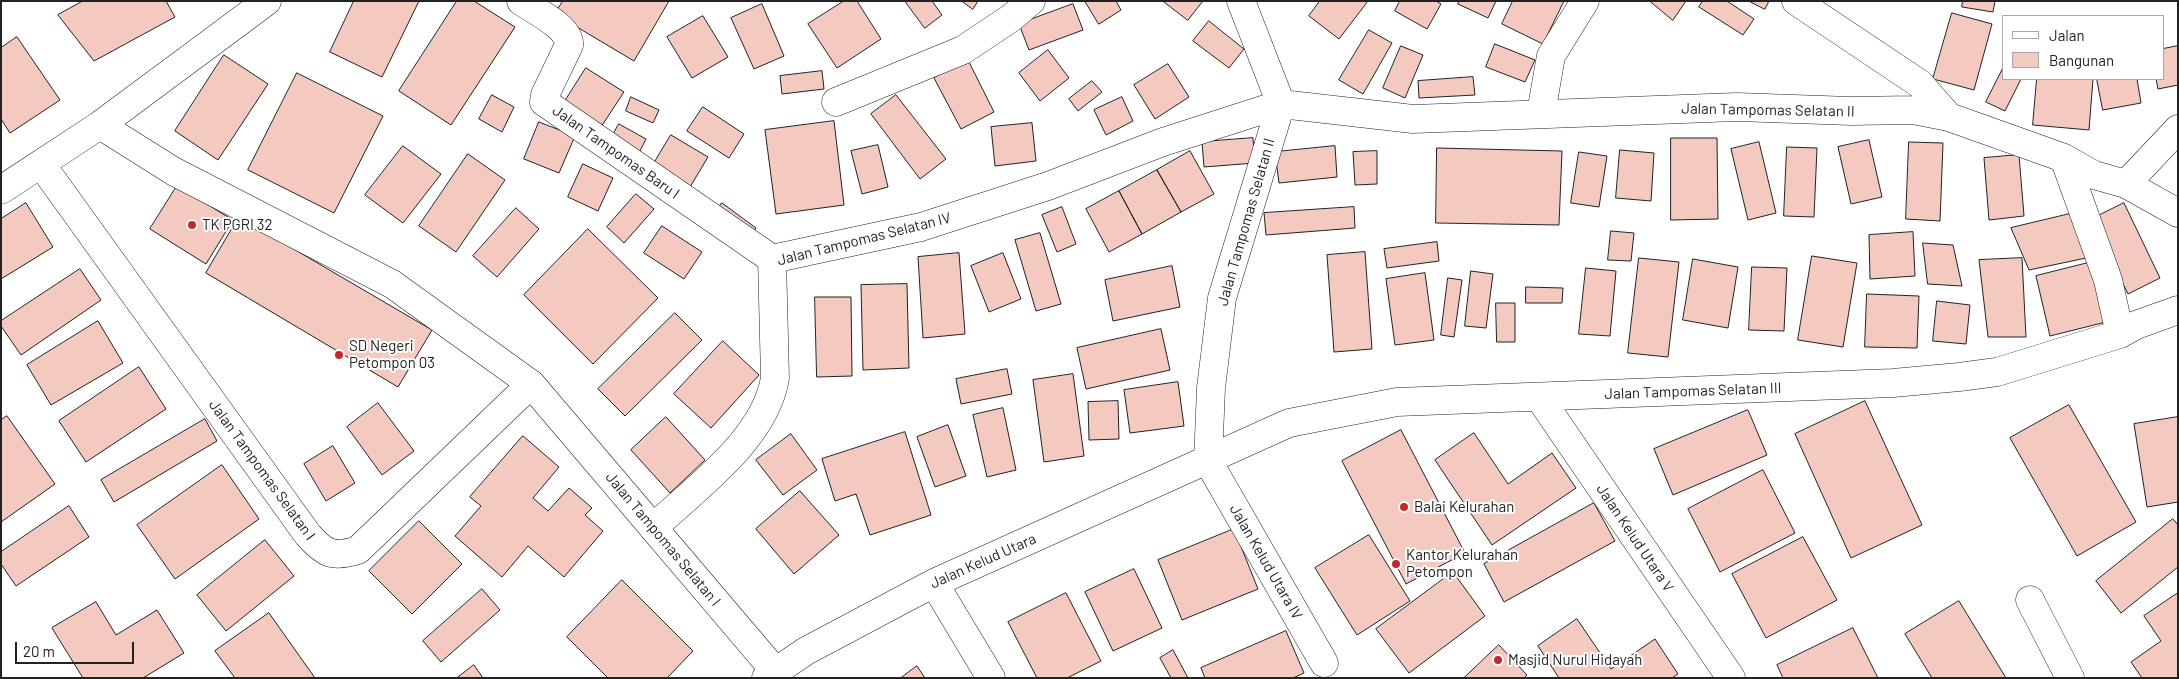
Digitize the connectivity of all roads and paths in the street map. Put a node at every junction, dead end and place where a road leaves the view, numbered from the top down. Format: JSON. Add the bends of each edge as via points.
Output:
{"nodes":[{"id":1,"x":267,"y":1,"type":"edge"},
{"id":2,"x":521,"y":1,"type":"edge"},
{"id":3,"x":1032,"y":1,"type":"edge"},
{"id":4,"x":1241,"y":1,"type":"edge"},
{"id":5,"x":1585,"y":1,"type":"edge"},
{"id":6,"x":1796,"y":1,"type":"edge"},
{"id":7,"x":836,"y":102,"type":"dead end"},
{"id":8,"x":1281,"y":104,"type":"junction"},
{"id":9,"x":1541,"y":113,"type":"junction"},
{"id":10,"x":1949,"y":117,"type":"junction"},
{"id":11,"x":100,"y":124,"type":"junction"},
{"id":12,"x":2178,"y":129,"type":"edge"},
{"id":13,"x":2064,"y":158,"type":"junction"},
{"id":14,"x":41,"y":164,"type":"junction"},
{"id":15,"x":2126,"y":184,"type":"junction"},
{"id":16,"x":1,"y":190,"type":"edge"},
{"id":17,"x":2178,"y":213,"type":"edge"},
{"id":18,"x":772,"y":259,"type":"junction"},
{"id":19,"x":2178,"y":310,"type":"edge"},
{"id":20,"x":2120,"y":334,"type":"junction"},
{"id":21,"x":531,"y":384,"type":"junction"},
{"id":22,"x":1539,"y":397,"type":"junction"},
{"id":23,"x":1208,"y":461,"type":"junction"},
{"id":24,"x":653,"y":528,"type":"junction"},
{"id":25,"x":934,"y":583,"type":"junction"},
{"id":26,"x":2030,"y":600,"type":"dead end"},
{"id":27,"x":1324,"y":662,"type":"dead end"},
{"id":28,"x":771,"y":674,"type":"edge"},
{"id":29,"x":991,"y":678,"type":"edge"},
{"id":30,"x":1731,"y":678,"type":"edge"},
{"id":31,"x":2070,"y":678,"type":"edge"}],
"edges":[{"from":1,"to":11,"type":"street"},
{"from":2,"to":18,"type":"street","name":"Jalan Tampomas Baru I","via":[[565,31],[569,40],[544,95],[544,102]]},
{"from":3,"to":7,"type":"street","via":[[963,50]]},
{"from":4,"to":8,"type":"street"},
{"from":5,"to":9,"type":"street","via":[[1551,56]]},
{"from":6,"to":10,"type":"street","via":[[1920,84]]},
{"from":8,"to":9,"type":"street","name":"Jalan Tampomas Selatan II","via":[[1413,119]]},
{"from":8,"to":18,"type":"street","name":"Jalan Tampomas Selatan IV","via":[[921,227]]},
{"from":8,"to":23,"type":"street","name":"Jalan Tampomas Selatan II","via":[[1222,298],[1211,388]]},
{"from":9,"to":10,"type":"street","name":"Jalan Tampomas Selatan II","via":[[1737,107],[1913,110]]},
{"from":10,"to":13,"type":"street","name":"Jalan Tampomas Selatan II"},
{"from":11,"to":14,"type":"street"},
{"from":11,"to":21,"type":"street","name":"Jalan Tampomas Selatan I","via":[[174,171],[392,284]]},
{"from":12,"to":15,"type":"street"},
{"from":13,"to":15,"type":"street","name":"Jalan Tampomas Selatan II","via":[[2094,175]]},
{"from":13,"to":20,"type":"street","via":[[2108,280]]},
{"from":14,"to":16,"type":"street"},
{"from":14,"to":21,"type":"street","name":"Jalan Tampomas Selatan I","via":[[308,535],[319,548],[331,554],[358,550]]},
{"from":15,"to":17,"type":"street","name":"Jalan Tampomas Selatan II"},
{"from":18,"to":24,"type":"street","name":"Jalan Tampomas Selatan IV","via":[[772,393],[745,442]]},
{"from":19,"to":20,"type":"street","name":"Jalan Tampomas Selatan III"},
{"from":20,"to":22,"type":"street","name":"Jalan Tampomas Selatan III","via":[[1996,372],[1959,377],[1893,384]]},
{"from":21,"to":24,"type":"street","name":"Jalan Tampomas Selatan I"},
{"from":22,"to":23,"type":"street","name":"Jalan Tampomas Selatan III","via":[[1398,402],[1289,422]]},
{"from":22,"to":30,"type":"street","name":"Jalan Kelud Utara V"},
{"from":23,"to":25,"type":"street","name":"Jalan Kelud Utara"},
{"from":23,"to":27,"type":"street","name":"Jalan Kelud Utara IV"},
{"from":24,"to":28,"type":"street","name":"Jalan Tampomas Selatan I"},
{"from":25,"to":28,"type":"street","name":"Jalan Kelud Utara","via":[[806,650]]},
{"from":25,"to":29,"type":"street"},
{"from":26,"to":31,"type":"street"}]}
